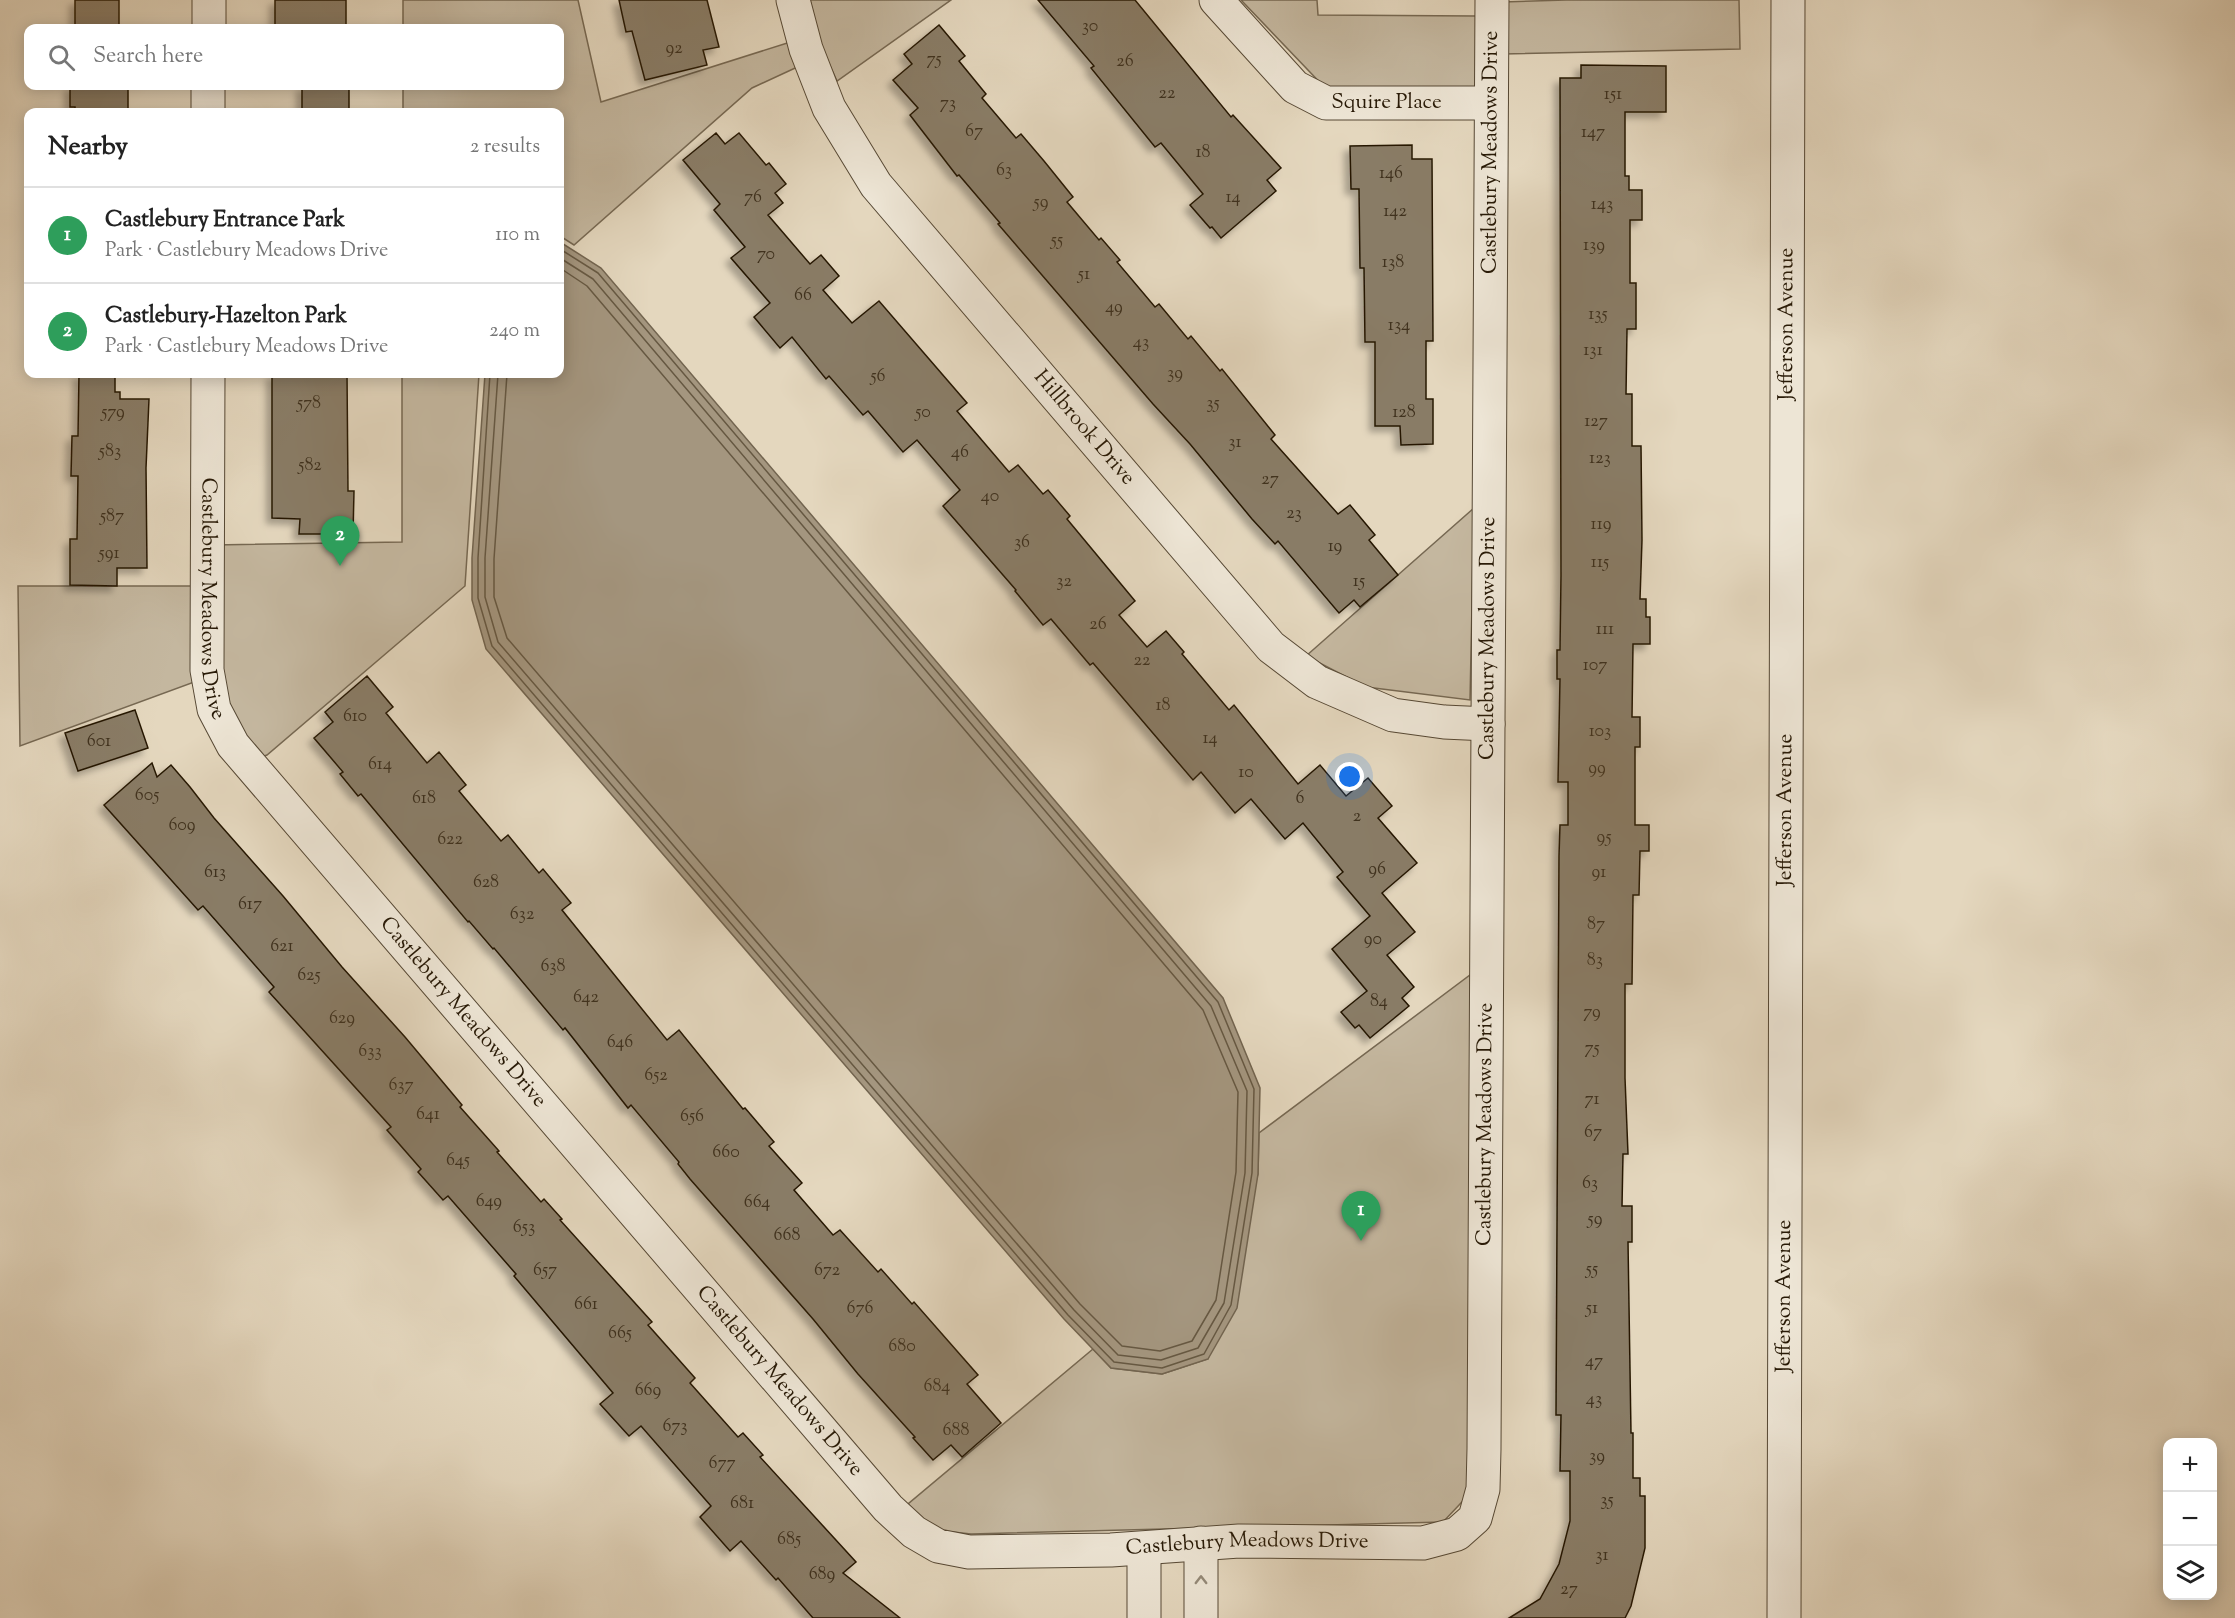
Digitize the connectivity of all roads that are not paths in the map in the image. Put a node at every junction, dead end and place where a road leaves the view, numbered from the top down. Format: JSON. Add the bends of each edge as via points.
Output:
{"nodes":[{"id":1,"x":209,"y":0,"type":"edge"},
{"id":2,"x":793,"y":0,"type":"edge"},
{"id":3,"x":1216,"y":0,"type":"edge"},
{"id":4,"x":1492,"y":0,"type":"edge"},
{"id":5,"x":1788,"y":0,"type":"edge"},
{"id":6,"x":209,"y":24,"type":"edge"},
{"id":7,"x":208,"y":90,"type":"edge"},
{"id":8,"x":1491,"y":103,"type":"junction"},
{"id":9,"x":208,"y":108,"type":"edge"},
{"id":10,"x":208,"y":378,"type":"edge"},
{"id":11,"x":1488,"y":723,"type":"junction"},
{"id":12,"x":1201,"y":1543,"type":"junction"},
{"id":13,"x":1144,"y":1549,"type":"junction"},
{"id":14,"x":1144,"y":1618,"type":"edge"},
{"id":15,"x":1201,"y":1618,"type":"edge"},
{"id":16,"x":1784,"y":1618,"type":"edge"}],
"edges":[{"from":1,"to":6,"type":"street"},
{"from":2,"to":11,"type":"street","name":"Hillbrook Drive","via":[[806,49],[829,108],[876,185],[1271,647],[1317,682],[1393,715]]},
{"from":3,"to":8,"type":"street","name":"Squire Place","via":[[1294,87],[1326,103]]},
{"from":4,"to":8,"type":"street","name":"Castlebury Meadows Drive"},
{"from":5,"to":16,"type":"street","name":"Jefferson Avenue"},
{"from":7,"to":9,"type":"street"},
{"from":8,"to":11,"type":"street","name":"Castlebury Meadows Drive"},
{"from":10,"to":13,"type":"street","name":"Castlebury Meadows Drive","via":[[207,670],[213,709],[233,745],[888,1508],[914,1532],[938,1546],[969,1552]]},
{"from":11,"to":12,"type":"street","name":"Castlebury Meadows Drive","via":[[1484,1449],[1483,1489],[1475,1518],[1457,1534],[1423,1544]]},
{"from":12,"to":13,"type":"street","name":"Castlebury Meadows Drive"},
{"from":15,"to":12,"type":"street","one_way":true},
{"from":13,"to":14,"type":"street"}]}
